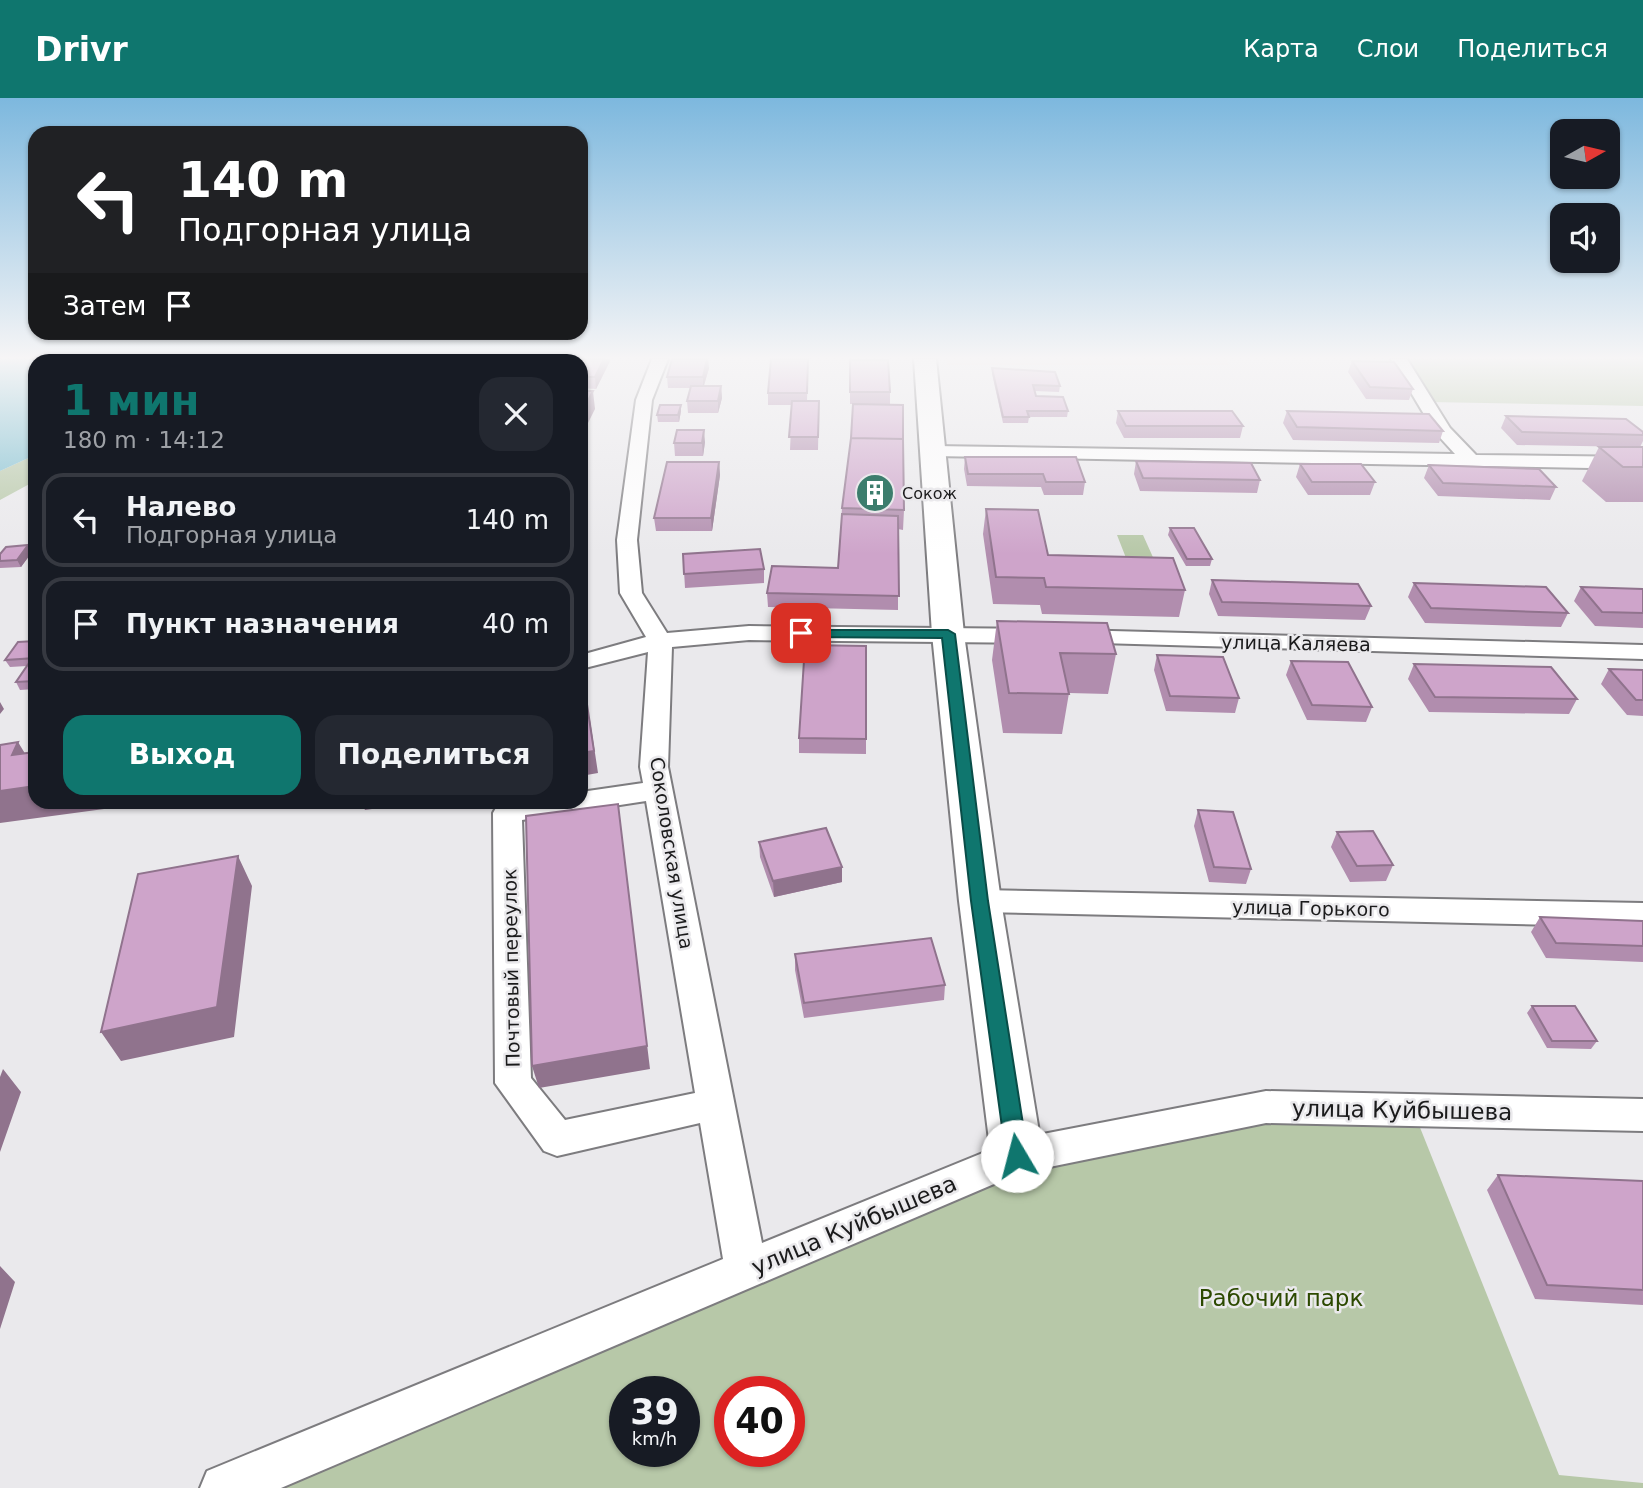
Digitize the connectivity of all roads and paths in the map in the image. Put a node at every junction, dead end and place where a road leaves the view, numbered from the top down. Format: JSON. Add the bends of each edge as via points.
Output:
{"nodes":[{"id":1,"x":641,"y":424,"type":"edge"},
{"id":2,"x":931,"y":424,"type":"edge"},
{"id":3,"x":1439,"y":424,"type":"edge"},
{"id":4,"x":934,"y":451,"type":"junction"},
{"id":5,"x":1471,"y":460,"type":"junction"},
{"id":6,"x":1643,"y":463,"type":"edge"},
{"id":7,"x":948,"y":634,"type":"junction"},
{"id":8,"x":660,"y":641,"type":"junction"},
{"id":9,"x":1643,"y":652,"type":"edge"},
{"id":10,"x":588,"y":660,"type":"edge"},
{"id":11,"x":658,"y":790,"type":"junction"},
{"id":12,"x":588,"y":801,"type":"edge"},
{"id":13,"x":534,"y":809,"type":"edge"},
{"id":14,"x":980,"y":901,"type":"junction"},
{"id":15,"x":1643,"y":915,"type":"edge"},
{"id":16,"x":716,"y":1104,"type":"junction"},
{"id":17,"x":1643,"y":1115,"type":"edge"},
{"id":18,"x":1017,"y":1156,"type":"junction"},
{"id":19,"x":746,"y":1270,"type":"junction"},
{"id":20,"x":224,"y":1488,"type":"edge"}],
"edges":[{"from":1,"to":8,"type":"street","via":[[627,540],[631,593]]},
{"from":2,"to":4,"type":"street"},
{"from":3,"to":5,"type":"street"},
{"from":4,"to":5,"type":"street"},
{"from":4,"to":7,"type":"street"},
{"from":5,"to":6,"type":"street"},
{"from":7,"to":8,"type":"street","name":"улица Каляева","via":[[749,633]]},
{"from":7,"to":9,"type":"street","name":"улица Каляева"},
{"from":7,"to":14,"type":"street"},
{"from":8,"to":10,"type":"street","name":"улица Каляева"},
{"from":8,"to":11,"type":"street","name":"Соколовская улица","via":[[654,767]]},
{"from":11,"to":12,"type":"street","name":"Почтовый переулок"},
{"from":11,"to":16,"type":"street","name":"Соколовская улица"},
{"from":13,"to":16,"type":"street","name":"Почтовый переулок","via":[[508,813],[513,1083],[557,1139]]},
{"from":14,"to":15,"type":"street","name":"улица Горького"},
{"from":14,"to":18,"type":"street"},
{"from":16,"to":19,"type":"street","name":"Соколовская улица"},
{"from":17,"to":18,"type":"street","name":"улица Куйбышева","via":[[1266,1107]]},
{"from":18,"to":19,"type":"street","name":"улица Куйбышева"},
{"from":19,"to":20,"type":"street","name":"улица Куйбышева"}]}
